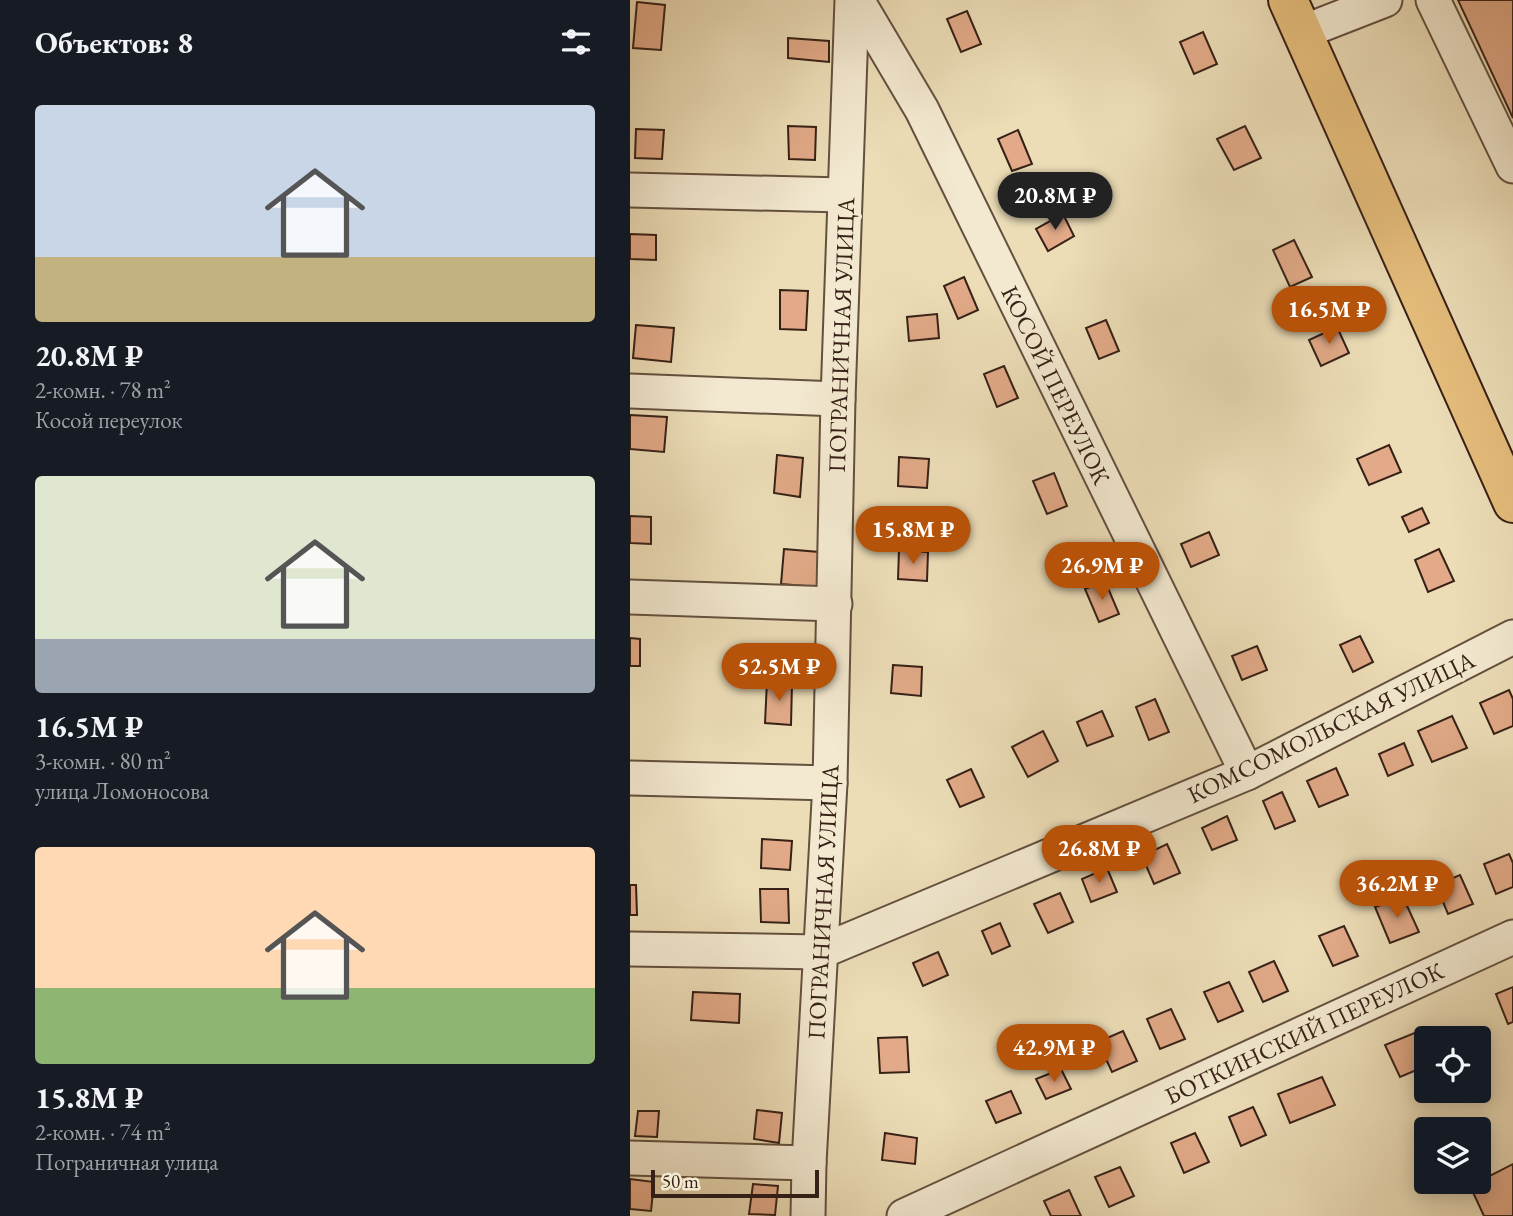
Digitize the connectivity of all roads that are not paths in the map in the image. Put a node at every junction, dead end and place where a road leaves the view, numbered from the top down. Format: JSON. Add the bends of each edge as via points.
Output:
{"nodes":[{"id":1,"x":855,"y":0,"type":"edge"},
{"id":2,"x":1385,"y":0,"type":"edge"},
{"id":3,"x":1433,"y":0,"type":"edge"},
{"id":4,"x":1296,"y":16,"type":"edge"},
{"id":5,"x":1513,"y":166,"type":"edge"},
{"id":6,"x":630,"y":190,"type":"edge"},
{"id":7,"x":838,"y":195,"type":"junction"},
{"id":8,"x":630,"y":391,"type":"edge"},
{"id":9,"x":838,"y":399,"type":"junction"},
{"id":10,"x":1513,"y":503,"type":"edge"},
{"id":11,"x":630,"y":597,"type":"edge"},
{"id":12,"x":835,"y":604,"type":"junction"},
{"id":13,"x":1513,"y":637,"type":"edge"},
{"id":14,"x":1247,"y":774,"type":"junction"},
{"id":15,"x":630,"y":778,"type":"edge"},
{"id":16,"x":830,"y":783,"type":"junction"},
{"id":17,"x":1513,"y":937,"type":"edge"},
{"id":18,"x":630,"y":949,"type":"edge"},
{"id":19,"x":820,"y":952,"type":"junction"},
{"id":20,"x":630,"y":1158,"type":"edge"},
{"id":21,"x":809,"y":1163,"type":"junction"},
{"id":22,"x":808,"y":1216,"type":"edge"},
{"id":23,"x":904,"y":1216,"type":"edge"}],
"edges":[{"from":1,"to":7,"type":"street","name":"ПОГРАНИЧНАЯ УЛИЦА"},
{"from":1,"to":14,"type":"street","name":"КОСОЙ ПЕРЕУЛОК","via":[[922,110]]},
{"from":2,"to":4,"type":"street"},
{"from":3,"to":5,"type":"street"},
{"from":4,"to":10,"type":"main road"},
{"from":6,"to":7,"type":"street"},
{"from":7,"to":9,"type":"street","name":"ПОГРАНИЧНАЯ УЛИЦА"},
{"from":8,"to":9,"type":"street"},
{"from":9,"to":12,"type":"street","name":"ПОГРАНИЧНАЯ УЛИЦА"},
{"from":11,"to":12,"type":"street"},
{"from":12,"to":16,"type":"street","name":"ПОГРАНИЧНАЯ УЛИЦА"},
{"from":13,"to":14,"type":"street","name":"КОМСОМОЛЬСКАЯ УЛИЦА"},
{"from":14,"to":19,"type":"street","name":"КОМСОМОЛЬСКАЯ УЛИЦА"},
{"from":15,"to":16,"type":"street"},
{"from":16,"to":19,"type":"street","name":"ПОГРАНИЧНАЯ УЛИЦА"},
{"from":17,"to":23,"type":"street","name":"БОТКИНСКИЙ ПЕРЕУЛОК"},
{"from":18,"to":19,"type":"street","name":"КОМСОМОЛЬСКАЯ УЛИЦА"},
{"from":19,"to":21,"type":"street","name":"ПОГРАНИЧНАЯ УЛИЦА"},
{"from":20,"to":21,"type":"street"},
{"from":21,"to":22,"type":"street","name":"ПОГРАНИЧНАЯ УЛИЦА"}]}
